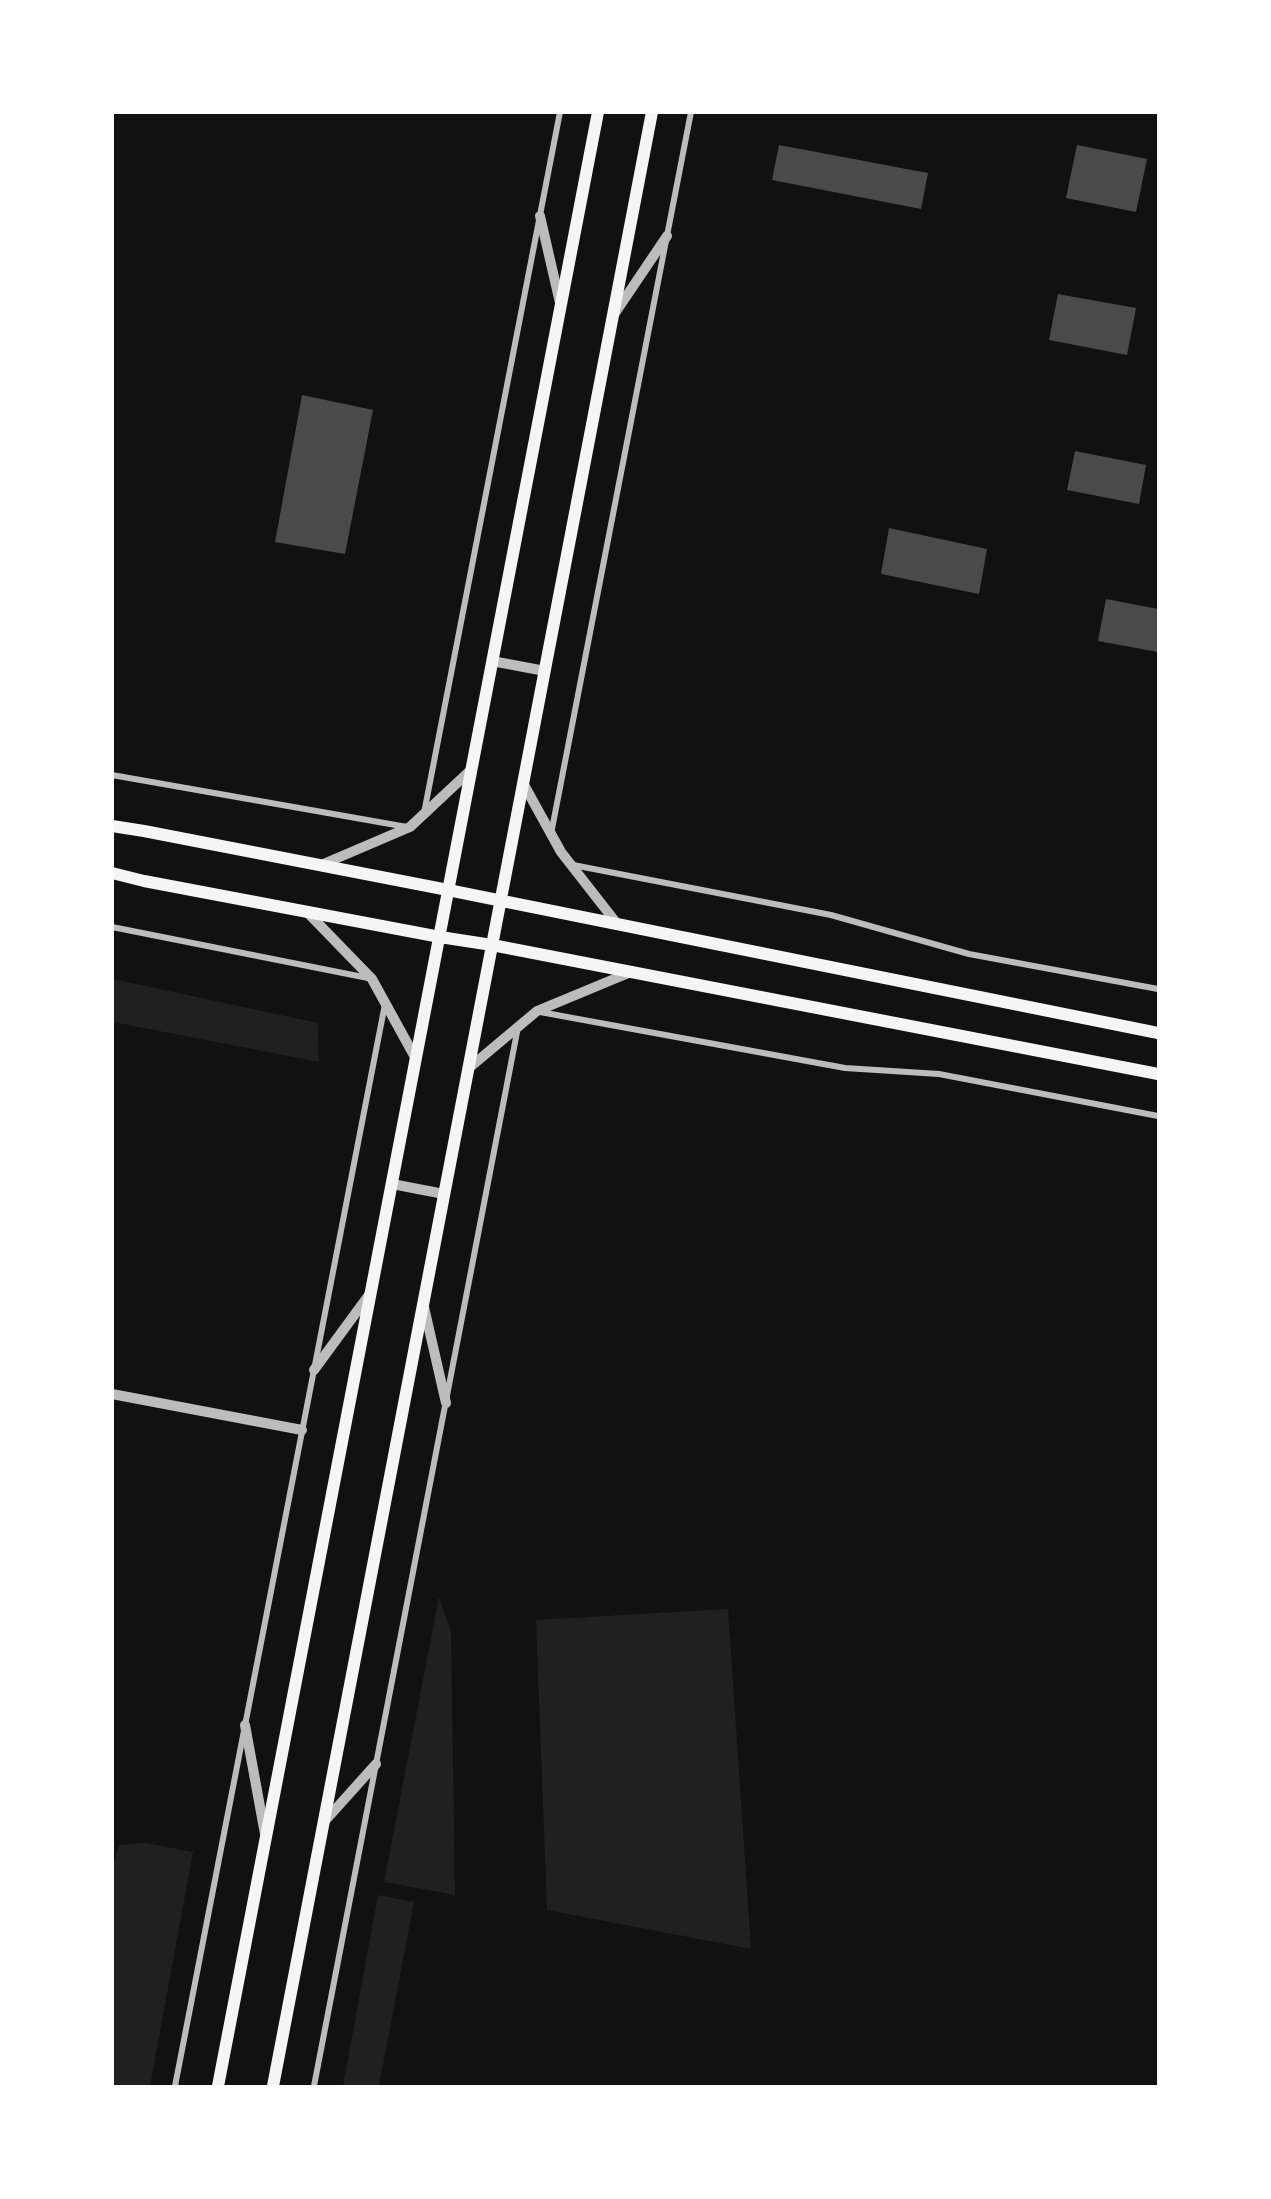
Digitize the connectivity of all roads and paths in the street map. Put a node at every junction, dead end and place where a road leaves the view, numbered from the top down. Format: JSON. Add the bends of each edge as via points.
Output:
{"nodes":[{"id":1,"x":560,"y":112,"type":"edge"},
{"id":2,"x":598,"y":112,"type":"edge"},
{"id":3,"x":652,"y":112,"type":"edge"},
{"id":4,"x":692,"y":112,"type":"edge"},
{"id":5,"x":540,"y":216,"type":"junction"},
{"id":6,"x":668,"y":236,"type":"junction"},
{"id":7,"x":561,"y":305,"type":"junction"},
{"id":8,"x":613,"y":316,"type":"junction"},
{"id":9,"x":492,"y":661,"type":"junction"},
{"id":10,"x":544,"y":671,"type":"junction"},
{"id":11,"x":472,"y":769,"type":"junction"},
{"id":12,"x":112,"y":775,"type":"edge"},
{"id":13,"x":523,"y":783,"type":"junction"},
{"id":14,"x":424,"y":814,"type":"junction"},
{"id":15,"x":112,"y":826,"type":"edge"},
{"id":16,"x":410,"y":827,"type":"junction"},
{"id":17,"x":551,"y":834,"type":"junction"},
{"id":18,"x":321,"y":865,"type":"junction"},
{"id":19,"x":571,"y":865,"type":"junction"},
{"id":20,"x":112,"y":873,"type":"edge"},
{"id":21,"x":448,"y":890,"type":"junction"},
{"id":22,"x":500,"y":902,"type":"junction"},
{"id":23,"x":307,"y":912,"type":"junction"},
{"id":24,"x":618,"y":925,"type":"junction"},
{"id":25,"x":112,"y":927,"type":"edge"},
{"id":26,"x":440,"y":937,"type":"junction"},
{"id":27,"x":492,"y":945,"type":"junction"},
{"id":28,"x":631,"y":972,"type":"junction"},
{"id":29,"x":372,"y":978,"type":"junction"},
{"id":30,"x":1158,"y":989,"type":"edge"},
{"id":31,"x":386,"y":1001,"type":"junction"},
{"id":32,"x":537,"y":1011,"type":"junction"},
{"id":33,"x":518,"y":1027,"type":"junction"},
{"id":34,"x":1158,"y":1032,"type":"edge"},
{"id":35,"x":416,"y":1059,"type":"junction"},
{"id":36,"x":469,"y":1068,"type":"junction"},
{"id":37,"x":1158,"y":1074,"type":"edge"},
{"id":38,"x":1158,"y":1116,"type":"edge"},
{"id":39,"x":392,"y":1184,"type":"junction"},
{"id":40,"x":444,"y":1194,"type":"junction"},
{"id":41,"x":371,"y":1292,"type":"junction"},
{"id":42,"x":423,"y":1304,"type":"junction"},
{"id":43,"x":314,"y":1370,"type":"junction"},
{"id":44,"x":112,"y":1394,"type":"edge"},
{"id":45,"x":446,"y":1403,"type":"junction"},
{"id":46,"x":302,"y":1430,"type":"junction"},
{"id":47,"x":245,"y":1725,"type":"junction"},
{"id":48,"x":376,"y":1764,"type":"junction"},
{"id":49,"x":323,"y":1823,"type":"junction"},
{"id":50,"x":266,"y":1838,"type":"junction"},
{"id":51,"x":175,"y":2086,"type":"edge"},
{"id":52,"x":218,"y":2086,"type":"edge"},
{"id":53,"x":273,"y":2086,"type":"edge"},
{"id":54,"x":314,"y":2086,"type":"edge"}],
"edges":[{"from":1,"to":5,"type":"street"},
{"from":2,"to":7,"type":"main road"},
{"from":3,"to":8,"type":"main road"},
{"from":4,"to":6,"type":"street"},
{"from":5,"to":7,"type":"street"},
{"from":5,"to":14,"type":"street"},
{"from":6,"to":8,"type":"street"},
{"from":6,"to":17,"type":"street"},
{"from":7,"to":9,"type":"main road"},
{"from":8,"to":10,"type":"main road"},
{"from":9,"to":10,"type":"street"},
{"from":9,"to":11,"type":"main road"},
{"from":10,"to":13,"type":"main road"},
{"from":11,"to":14,"type":"street"},
{"from":11,"to":21,"type":"main road"},
{"from":12,"to":16,"type":"street"},
{"from":13,"to":17,"type":"street"},
{"from":13,"to":22,"type":"main road"},
{"from":14,"to":16,"type":"street"},
{"from":15,"to":18,"type":"main road"},
{"from":16,"to":18,"type":"street"},
{"from":17,"to":19,"type":"street"},
{"from":18,"to":21,"type":"main road"},
{"from":19,"to":24,"type":"street"},
{"from":19,"to":30,"type":"street","via":[[831,915],[969,954]]},
{"from":20,"to":23,"type":"main road"},
{"from":21,"to":22,"type":"main road"},
{"from":21,"to":26,"type":"main road"},
{"from":22,"to":24,"type":"main road"},
{"from":22,"to":27,"type":"main road"},
{"from":23,"to":26,"type":"main road"},
{"from":23,"to":29,"type":"street"},
{"from":24,"to":34,"type":"main road"},
{"from":25,"to":29,"type":"street"},
{"from":26,"to":27,"type":"main road"},
{"from":26,"to":35,"type":"main road"},
{"from":27,"to":28,"type":"main road"},
{"from":27,"to":36,"type":"main road"},
{"from":28,"to":32,"type":"street"},
{"from":28,"to":37,"type":"main road"},
{"from":29,"to":31,"type":"street"},
{"from":31,"to":35,"type":"street"},
{"from":31,"to":43,"type":"street"},
{"from":32,"to":33,"type":"street"},
{"from":32,"to":38,"type":"street","via":[[845,1068],[939,1074]]},
{"from":33,"to":36,"type":"street"},
{"from":33,"to":45,"type":"street"},
{"from":35,"to":39,"type":"main road"},
{"from":36,"to":40,"type":"main road"},
{"from":39,"to":40,"type":"street"},
{"from":39,"to":41,"type":"main road"},
{"from":40,"to":42,"type":"main road"},
{"from":41,"to":43,"type":"street"},
{"from":41,"to":50,"type":"main road"},
{"from":42,"to":45,"type":"street"},
{"from":42,"to":49,"type":"main road"},
{"from":43,"to":46,"type":"street"},
{"from":44,"to":46,"type":"street"},
{"from":45,"to":48,"type":"street"},
{"from":46,"to":47,"type":"street"},
{"from":47,"to":50,"type":"street"},
{"from":47,"to":51,"type":"street"},
{"from":48,"to":49,"type":"street"},
{"from":48,"to":54,"type":"street"},
{"from":49,"to":53,"type":"main road"},
{"from":50,"to":52,"type":"main road"}]}
